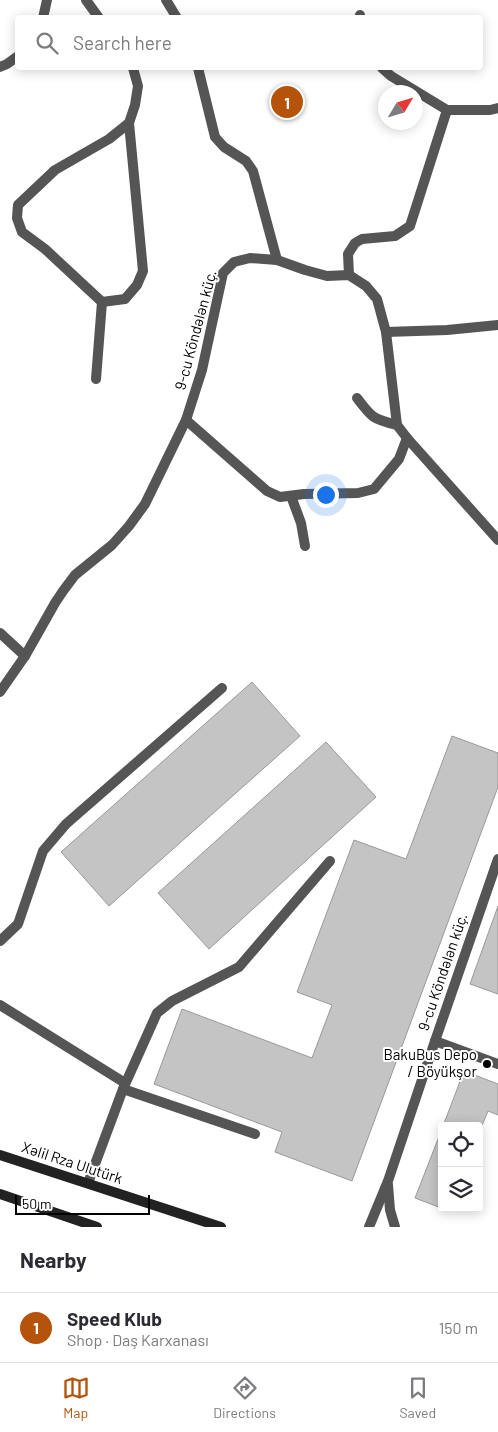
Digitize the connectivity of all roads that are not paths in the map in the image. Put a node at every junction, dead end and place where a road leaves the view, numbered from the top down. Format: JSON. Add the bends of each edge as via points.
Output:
{"nodes":[{"id":1,"x":47,"y":0,"type":"edge"},
{"id":2,"x":86,"y":0,"type":"edge"},
{"id":3,"x":166,"y":0,"type":"edge"},
{"id":4,"x":44,"y":15,"type":"edge"},
{"id":5,"x":97,"y":15,"type":"edge"},
{"id":6,"x":175,"y":15,"type":"edge"},
{"id":7,"x":15,"y":58,"type":"edge"},
{"id":8,"x":0,"y":67,"type":"edge"},
{"id":9,"x":134,"y":70,"type":"edge"},
{"id":10,"x":198,"y":70,"type":"edge"},
{"id":11,"x":384,"y":70,"type":"edge"},
{"id":12,"x":498,"y":108,"type":"edge"},
{"id":13,"x":446,"y":110,"type":"junction"},
{"id":14,"x":129,"y":123,"type":"junction"},
{"id":15,"x":277,"y":260,"type":"junction"},
{"id":16,"x":349,"y":275,"type":"junction"},
{"id":17,"x":102,"y":302,"type":"junction"},
{"id":18,"x":498,"y":325,"type":"edge"},
{"id":19,"x":386,"y":332,"type":"junction"},
{"id":20,"x":96,"y":379,"type":"dead end"},
{"id":21,"x":357,"y":398,"type":"dead end"},
{"id":22,"x":186,"y":420,"type":"junction"},
{"id":23,"x":397,"y":425,"type":"junction"},
{"id":24,"x":406,"y":438,"type":"junction"},
{"id":25,"x":291,"y":496,"type":"junction"},
{"id":26,"x":498,"y":540,"type":"edge"},
{"id":27,"x":305,"y":546,"type":"dead end"},
{"id":28,"x":0,"y":634,"type":"edge"},
{"id":29,"x":25,"y":656,"type":"junction"},
{"id":30,"x":222,"y":688,"type":"dead end"},
{"id":31,"x":0,"y":692,"type":"edge"},
{"id":32,"x":498,"y":859,"type":"edge"},
{"id":33,"x":330,"y":861,"type":"dead end"},
{"id":34,"x":0,"y":941,"type":"edge"},
{"id":35,"x":0,"y":1004,"type":"edge"},
{"id":36,"x":435,"y":1041,"type":"junction"},
{"id":37,"x":498,"y":1064,"type":"edge"},
{"id":38,"x":124,"y":1086,"type":"junction"},
{"id":39,"x":256,"y":1134,"type":"dead end"},
{"id":40,"x":0,"y":1155,"type":"edge"},
{"id":41,"x":388,"y":1181,"type":"junction"},
{"id":42,"x":88,"y":1183,"type":"junction"},
{"id":43,"x":0,"y":1194,"type":"edge"},
{"id":44,"x":97,"y":1227,"type":"edge"},
{"id":45,"x":221,"y":1227,"type":"edge"},
{"id":46,"x":370,"y":1227,"type":"edge"},
{"id":47,"x":394,"y":1227,"type":"edge"}],
"edges":[{"from":1,"to":4,"type":"street"},
{"from":2,"to":5,"type":"street"},
{"from":3,"to":6,"type":"street"},
{"from":7,"to":8,"type":"street"},
{"from":9,"to":14,"type":"street","via":[[138,86]]},
{"from":10,"to":15,"type":"street","via":[[215,137],[246,161],[253,171]]},
{"from":11,"to":13,"type":"street"},
{"from":12,"to":13,"type":"street"},
{"from":13,"to":16,"type":"street","via":[[410,226],[395,236],[362,239],[355,244],[348,254]]},
{"from":14,"to":17,"type":"street","via":[[143,271],[137,285],[125,299]]},
{"from":14,"to":17,"type":"street","via":[[109,139],[55,170],[18,205],[17,218],[22,232]]},
{"from":15,"to":16,"type":"street","name":"9-cu Köndələn küç.","via":[[327,276]]},
{"from":15,"to":22,"type":"street","name":"9-cu Köndələn küç.","via":[[250,258],[234,262],[223,273],[202,370]]},
{"from":16,"to":19,"type":"street","via":[[366,286],[376,299]]},
{"from":17,"to":20,"type":"street"},
{"from":18,"to":19,"type":"street"},
{"from":19,"to":23,"type":"street"},
{"from":21,"to":23,"type":"street","via":[[375,419]]},
{"from":22,"to":25,"type":"street","via":[[267,491],[280,497]]},
{"from":22,"to":29,"type":"street","name":"9-cu Köndələn küç.","via":[[145,504],[130,526],[112,546],[75,575]]},
{"from":23,"to":24,"type":"street"},
{"from":24,"to":25,"type":"street","via":[[399,459],[374,489],[358,493]]},
{"from":24,"to":26,"type":"street"},
{"from":25,"to":27,"type":"street"},
{"from":28,"to":29,"type":"street"},
{"from":29,"to":31,"type":"street","name":"9-cu Köndələn küç."},
{"from":30,"to":34,"type":"street","via":[[66,824],[44,850],[18,924]]},
{"from":32,"to":36,"type":"street","name":"9-cu Köndələn küç."},
{"from":33,"to":38,"type":"street","via":[[239,967],[172,1001],[157,1013]]},
{"from":35,"to":38,"type":"street"},
{"from":36,"to":37,"type":"street"},
{"from":36,"to":41,"type":"street","name":"9-cu Köndələn küç."},
{"from":38,"to":39,"type":"street"},
{"from":38,"to":42,"type":"street"},
{"from":40,"to":42,"type":"main road","name":"Xəlil Rza Ulutürk"},
{"from":41,"to":46,"type":"street","name":"9-cu Köndələn küç."},
{"from":41,"to":47,"type":"street"},
{"from":42,"to":45,"type":"main road","name":"Xəlil Rza Ulutürk"},
{"from":43,"to":44,"type":"main road"},
{"from":46,"to":47,"type":"street","via":[[382,1218]]}]}
